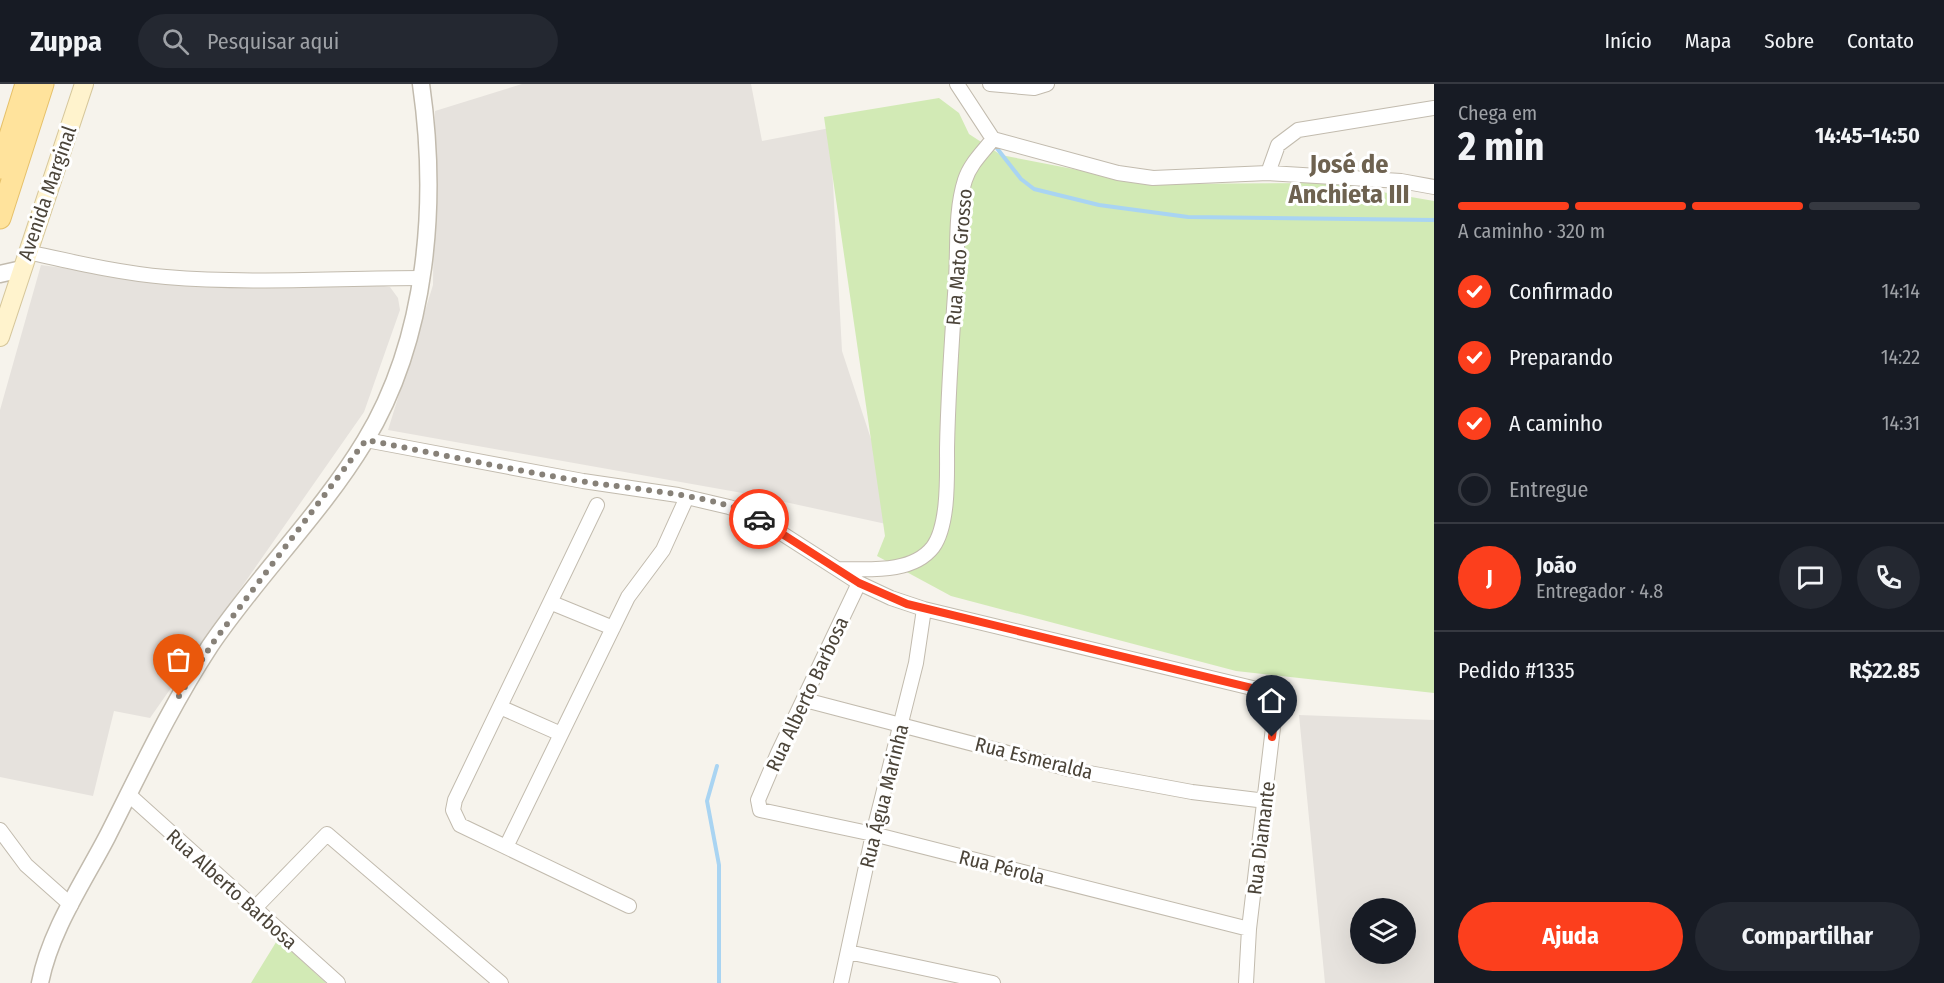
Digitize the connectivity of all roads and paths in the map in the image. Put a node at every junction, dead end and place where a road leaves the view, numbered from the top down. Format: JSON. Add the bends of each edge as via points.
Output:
{"nodes":[{"id":1,"x":26,"y":84,"type":"edge"},
{"id":2,"x":43,"y":84,"type":"edge"},
{"id":3,"x":84,"y":84,"type":"edge"},
{"id":4,"x":422,"y":84,"type":"edge"},
{"id":5,"x":957,"y":84,"type":"edge"},
{"id":6,"x":990,"y":84,"type":"edge"},
{"id":7,"x":1047,"y":84,"type":"edge"},
{"id":8,"x":1434,"y":108,"type":"edge"},
{"id":9,"x":993,"y":139,"type":"junction"},
{"id":10,"x":0,"y":168,"type":"edge"},
{"id":11,"x":1268,"y":173,"type":"junction"},
{"id":12,"x":1434,"y":187,"type":"edge"},
{"id":13,"x":0,"y":218,"type":"edge"},
{"id":14,"x":24,"y":261,"type":"junction"},
{"id":15,"x":0,"y":274,"type":"edge"},
{"id":16,"x":421,"y":278,"type":"junction"},
{"id":17,"x":0,"y":337,"type":"edge"},
{"id":18,"x":366,"y":440,"type":"junction"},
{"id":19,"x":687,"y":497,"type":"junction"},
{"id":20,"x":597,"y":505,"type":"dead end"},
{"id":21,"x":838,"y":569,"type":"junction"},
{"id":22,"x":859,"y":583,"type":"junction"},
{"id":23,"x":552,"y":603,"type":"junction"},
{"id":24,"x":924,"y":609,"type":"junction"},
{"id":25,"x":613,"y":628,"type":"junction"},
{"id":26,"x":805,"y":699,"type":"junction"},
{"id":27,"x":500,"y":707,"type":"junction"},
{"id":28,"x":901,"y":724,"type":"junction"},
{"id":29,"x":561,"y":734,"type":"junction"},
{"id":30,"x":128,"y":794,"type":"junction"},
{"id":31,"x":1266,"y":801,"type":"junction"},
{"id":32,"x":758,"y":805,"type":"joint"},
{"id":33,"x":0,"y":830,"type":"edge"},
{"id":34,"x":873,"y":834,"type":"junction"},
{"id":35,"x":506,"y":847,"type":"junction"},
{"id":36,"x":71,"y":905,"type":"junction"},
{"id":37,"x":629,"y":906,"type":"dead end"},
{"id":38,"x":254,"y":909,"type":"junction"},
{"id":39,"x":1249,"y":929,"type":"junction"},
{"id":40,"x":848,"y":952,"type":"junction"},
{"id":41,"x":40,"y":983,"type":"edge"},
{"id":42,"x":338,"y":983,"type":"edge"},
{"id":43,"x":501,"y":983,"type":"edge"},
{"id":44,"x":841,"y":983,"type":"edge"},
{"id":45,"x":993,"y":983,"type":"edge"},
{"id":46,"x":1246,"y":983,"type":"edge"}],
"edges":[{"from":1,"to":10,"type":"main road"},
{"from":2,"to":13,"type":"main road"},
{"from":3,"to":14,"type":"main road","name":"Avenida Marginal"},
{"from":4,"to":16,"type":"street","via":[[428,139]]},
{"from":5,"to":9,"type":"street"},
{"from":6,"to":7,"type":"street","via":[[1034,88]]},
{"from":8,"to":11,"type":"street","via":[[1298,130],[1278,145]]},
{"from":9,"to":11,"type":"street","via":[[1118,173],[1154,178]]},
{"from":9,"to":21,"type":"street","name":"Rua Mato Grosso","via":[[973,163],[965,181],[959,219],[941,528],[933,547],[915,560],[895,567]]},
{"from":11,"to":12,"type":"street","via":[[1401,181]]},
{"from":14,"to":15,"type":"street"},
{"from":14,"to":16,"type":"street","via":[[223,280]]},
{"from":14,"to":17,"type":"main road","name":"Avenida Marginal"},
{"from":16,"to":18,"type":"street","via":[[399,371]]},
{"from":18,"to":19,"type":"street"},
{"from":18,"to":30,"type":"street","via":[[212,644],[163,724]]},
{"from":19,"to":21,"type":"street","via":[[753,515]]},
{"from":19,"to":25,"type":"street","via":[[663,549],[628,597]]},
{"from":20,"to":23,"type":"street"},
{"from":21,"to":22,"type":"street"},
{"from":22,"to":24,"type":"street"},
{"from":22,"to":26,"type":"street","name":"Rua Alberto Barbosa"},
{"from":23,"to":25,"type":"street"},
{"from":23,"to":27,"type":"street"},
{"from":24,"to":28,"type":"street","name":"Rua Água Marinha"},
{"from":24,"to":31,"type":"street","name":"Rua Diamante","via":[[1277,694]]},
{"from":25,"to":29,"type":"street"},
{"from":26,"to":28,"type":"street","name":"Rua Esmeralda"},
{"from":26,"to":32,"type":"street","name":"Rua Alberto Barbosa"},
{"from":27,"to":29,"type":"street"},
{"from":27,"to":35,"type":"street","via":[[454,800],[453,810],[460,825]]},
{"from":28,"to":31,"type":"street","name":"Rua Esmeralda","via":[[1073,770]]},
{"from":28,"to":34,"type":"street","name":"Rua Água Marinha"},
{"from":29,"to":35,"type":"street"},
{"from":30,"to":36,"type":"street"},
{"from":30,"to":38,"type":"street","name":"Rua Alberto Barbosa"},
{"from":31,"to":39,"type":"street","name":"Rua Diamante"},
{"from":32,"to":34,"type":"street","name":"Rua Pérola","via":[[765,812]]},
{"from":33,"to":36,"type":"street","via":[[26,865]]},
{"from":34,"to":39,"type":"street","name":"Rua Pérola"},
{"from":34,"to":40,"type":"street","name":"Rua Água Marinha"},
{"from":35,"to":37,"type":"street"},
{"from":36,"to":41,"type":"street","via":[[47,957]]},
{"from":38,"to":42,"type":"street","name":"Rua Alberto Barbosa"},
{"from":38,"to":43,"type":"street","via":[[327,834]]},
{"from":39,"to":46,"type":"street","name":"Rua Diamante"},
{"from":40,"to":44,"type":"street","name":"Rua Água Marinha"},
{"from":40,"to":45,"type":"street"}]}
